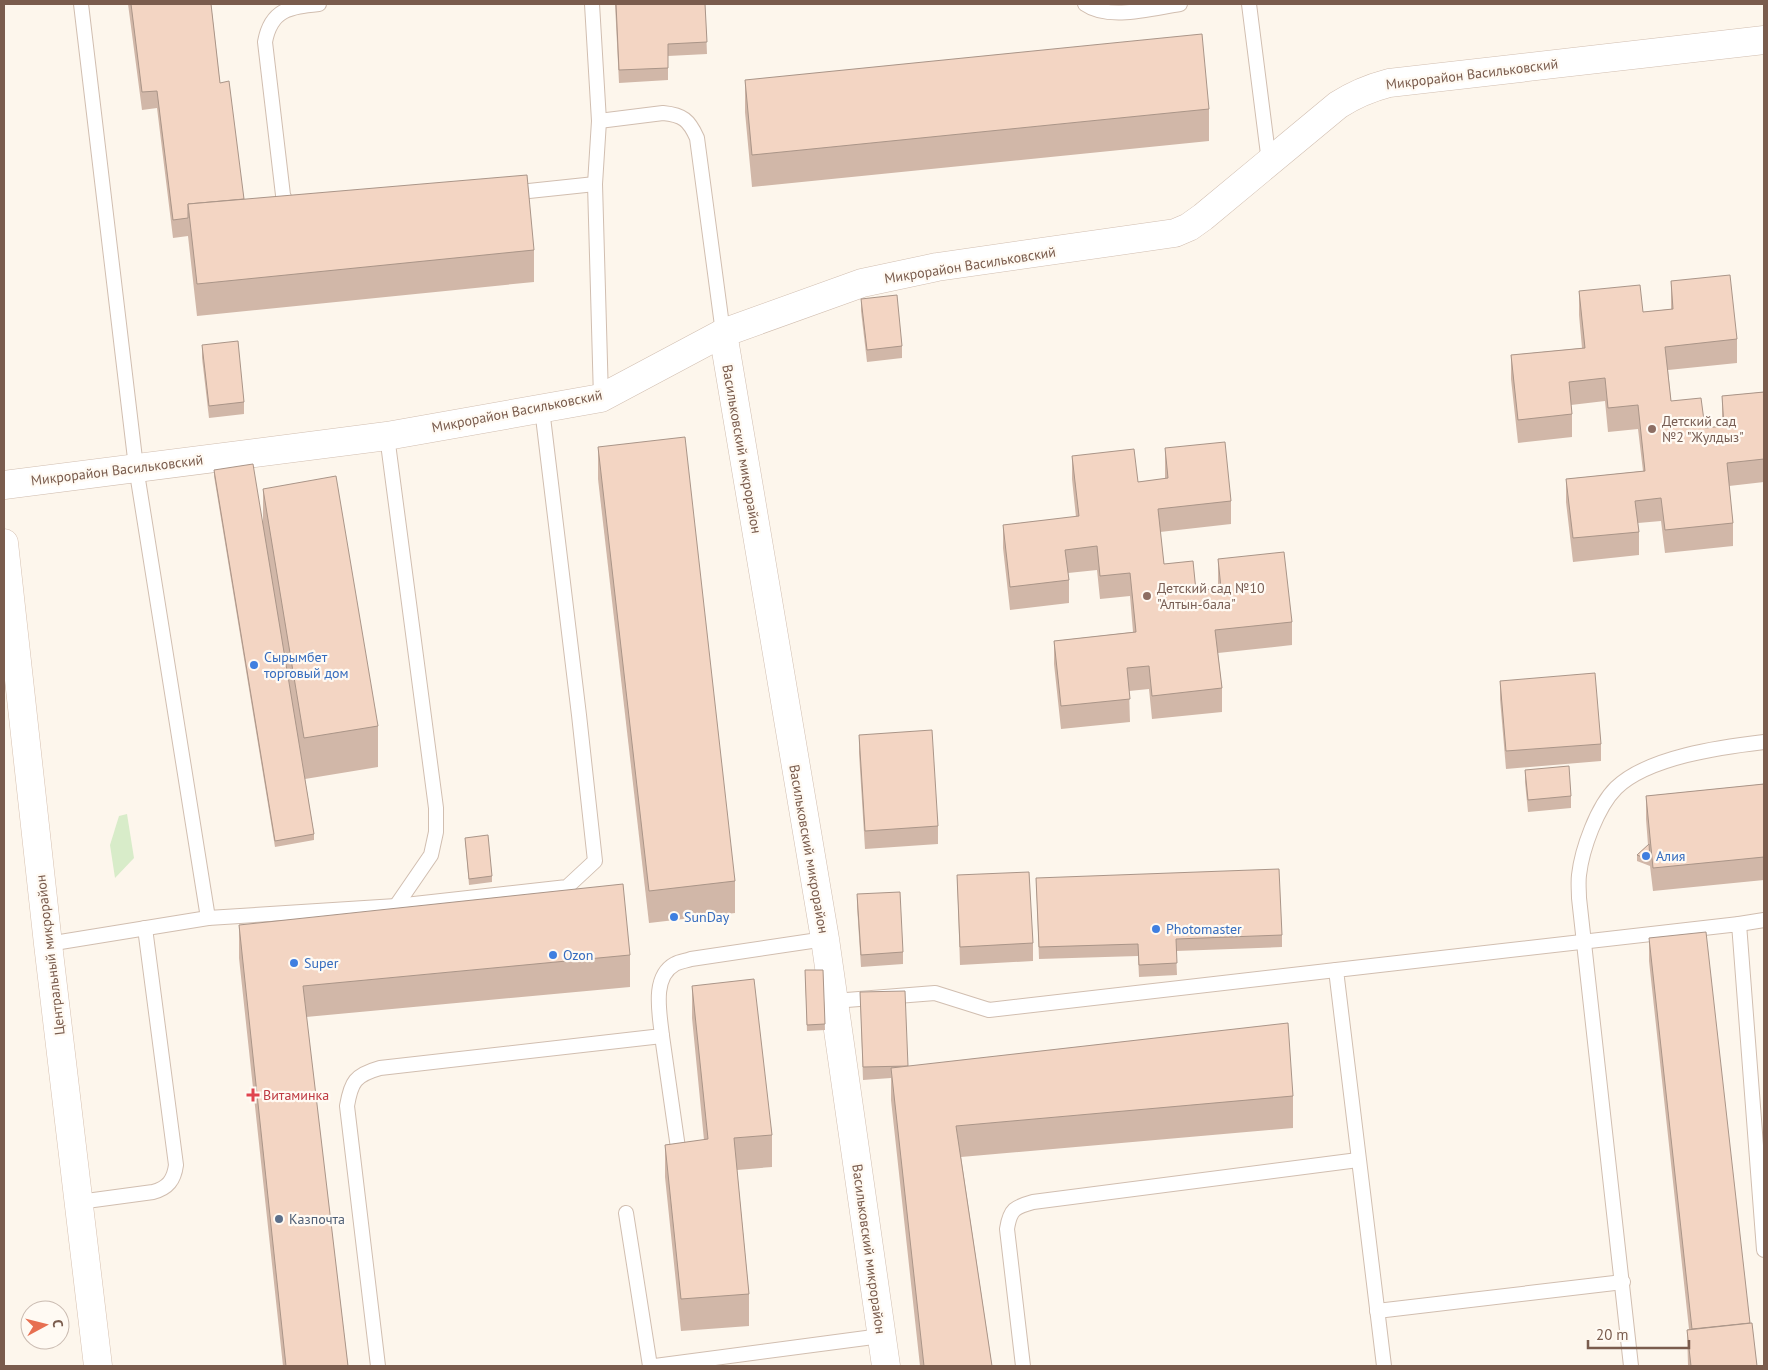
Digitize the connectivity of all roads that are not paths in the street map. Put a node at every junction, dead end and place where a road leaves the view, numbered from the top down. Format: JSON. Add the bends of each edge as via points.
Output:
{"nodes":[{"id":1,"x":81,"y":4,"type":"edge"},
{"id":2,"x":319,"y":4,"type":"edge"},
{"id":3,"x":592,"y":4,"type":"edge"},
{"id":4,"x":1085,"y":4,"type":"edge"},
{"id":5,"x":1180,"y":4,"type":"edge"},
{"id":6,"x":1249,"y":4,"type":"edge"},
{"id":7,"x":1764,"y":40,"type":"edge"},
{"id":8,"x":599,"y":121,"type":"junction"},
{"id":9,"x":1269,"y":162,"type":"junction"},
{"id":10,"x":595,"y":184,"type":"junction"},
{"id":11,"x":498,"y":195,"type":"edge"},
{"id":12,"x":308,"y":214,"type":"edge"},
{"id":13,"x":723,"y":333,"type":"junction"},
{"id":14,"x":601,"y":398,"type":"junction"},
{"id":15,"x":542,"y":409,"type":"junction"},
{"id":16,"x":387,"y":436,"type":"junction"},
{"id":17,"x":136,"y":467,"type":"junction"},
{"id":18,"x":4,"y":485,"type":"edge"},
{"id":19,"x":4,"y":543,"type":"edge"},
{"id":20,"x":1764,"y":742,"type":"edge"},
{"id":21,"x":396,"y":906,"type":"junction"},
{"id":22,"x":208,"y":918,"type":"junction"},
{"id":23,"x":1764,"y":920,"type":"edge"},
{"id":24,"x":1739,"y":924,"type":"junction"},
{"id":25,"x":145,"y":928,"type":"junction"},
{"id":26,"x":824,"y":939,"type":"junction"},
{"id":27,"x":1584,"y":941,"type":"junction"},
{"id":28,"x":48,"y":944,"type":"junction"},
{"id":29,"x":1336,"y":970,"type":"junction"},
{"id":30,"x":834,"y":1001,"type":"junction"},
{"id":31,"x":662,"y":1036,"type":"junction"},
{"id":32,"x":678,"y":1148,"type":"edge"},
{"id":33,"x":1358,"y":1160,"type":"junction"},
{"id":34,"x":79,"y":1202,"type":"junction"},
{"id":35,"x":626,"y":1212,"type":"dead end"},
{"id":36,"x":1764,"y":1250,"type":"edge"},
{"id":37,"x":1623,"y":1282,"type":"junction"},
{"id":38,"x":1377,"y":1311,"type":"junction"},
{"id":39,"x":881,"y":1336,"type":"junction"},
{"id":40,"x":98,"y":1366,"type":"edge"},
{"id":41,"x":378,"y":1366,"type":"edge"},
{"id":42,"x":650,"y":1366,"type":"edge"},
{"id":43,"x":655,"y":1366,"type":"edge"},
{"id":44,"x":886,"y":1366,"type":"edge"},
{"id":45,"x":1023,"y":1366,"type":"edge"},
{"id":46,"x":1384,"y":1366,"type":"edge"},
{"id":47,"x":1631,"y":1366,"type":"edge"}],
"edges":[{"from":1,"to":17,"type":"lane"},
{"from":2,"to":12,"type":"lane","via":[[299,6],[274,17],[267,28],[265,42],[283,195],[294,210]]},
{"from":3,"to":8,"type":"lane"},
{"from":4,"to":5,"type":"lane","via":[[1117,13]]},
{"from":6,"to":9,"type":"lane"},
{"from":7,"to":9,"type":"street","name":"Микрорайон Васильковский","via":[[1389,83],[1353,95]]},
{"from":8,"to":10,"type":"lane"},
{"from":8,"to":13,"type":"lane","via":[[663,113],[684,118],[692,127]]},
{"from":9,"to":13,"type":"street","name":"Микрорайон Васильковский","via":[[1203,217],[1175,233],[887,277]]},
{"from":10,"to":11,"type":"lane"},
{"from":10,"to":14,"type":"lane"},
{"from":13,"to":14,"type":"street","name":"Микрорайон Васильковский"},
{"from":13,"to":26,"type":"street","name":"Васильковский микрорайон"},
{"from":14,"to":15,"type":"street","name":"Микрорайон Васильковский"},
{"from":15,"to":16,"type":"street","name":"Микрорайон Васильковский"},
{"from":15,"to":21,"type":"lane","via":[[595,861],[567,887]]},
{"from":16,"to":17,"type":"street","name":"Микрорайон Васильковский"},
{"from":16,"to":21,"type":"lane","via":[[436,808],[436,832],[431,855]]},
{"from":17,"to":18,"type":"street","name":"Микрорайон Васильковский"},
{"from":17,"to":22,"type":"lane"},
{"from":19,"to":28,"type":"street","name":"Центральный микрорайон"},
{"from":20,"to":27,"type":"lane","via":[[1684,756],[1654,766],[1616,789],[1591,830],[1579,875]]},
{"from":21,"to":22,"type":"lane"},
{"from":22,"to":25,"type":"lane"},
{"from":23,"to":24,"type":"lane"},
{"from":24,"to":27,"type":"lane"},
{"from":24,"to":36,"type":"lane"},
{"from":25,"to":28,"type":"lane"},
{"from":25,"to":34,"type":"lane","via":[[175,1176],[162,1190]]},
{"from":26,"to":30,"type":"street","name":"Васильковский микрорайон"},
{"from":26,"to":31,"type":"lane","via":[[675,964],[660,984]]},
{"from":27,"to":29,"type":"lane"},
{"from":27,"to":37,"type":"lane"},
{"from":28,"to":34,"type":"street","name":"Центральный микрорайон"},
{"from":29,"to":30,"type":"lane","via":[[989,1010],[934,993]]},
{"from":29,"to":33,"type":"lane"},
{"from":30,"to":39,"type":"street","name":"Васильковский микрорайон"},
{"from":31,"to":32,"type":"lane"},
{"from":31,"to":41,"type":"lane","via":[[380,1068],[356,1079],[347,1106]]},
{"from":33,"to":38,"type":"lane"},
{"from":33,"to":45,"type":"lane","via":[[1033,1202],[1014,1209],[1008,1229]]},
{"from":34,"to":40,"type":"street","name":"Центральный микрорайон"},
{"from":35,"to":42,"type":"lane"},
{"from":37,"to":38,"type":"lane"},
{"from":37,"to":47,"type":"lane"},
{"from":38,"to":46,"type":"lane"},
{"from":39,"to":43,"type":"lane"},
{"from":39,"to":44,"type":"street","name":"Васильковский микрорайон"}]}
